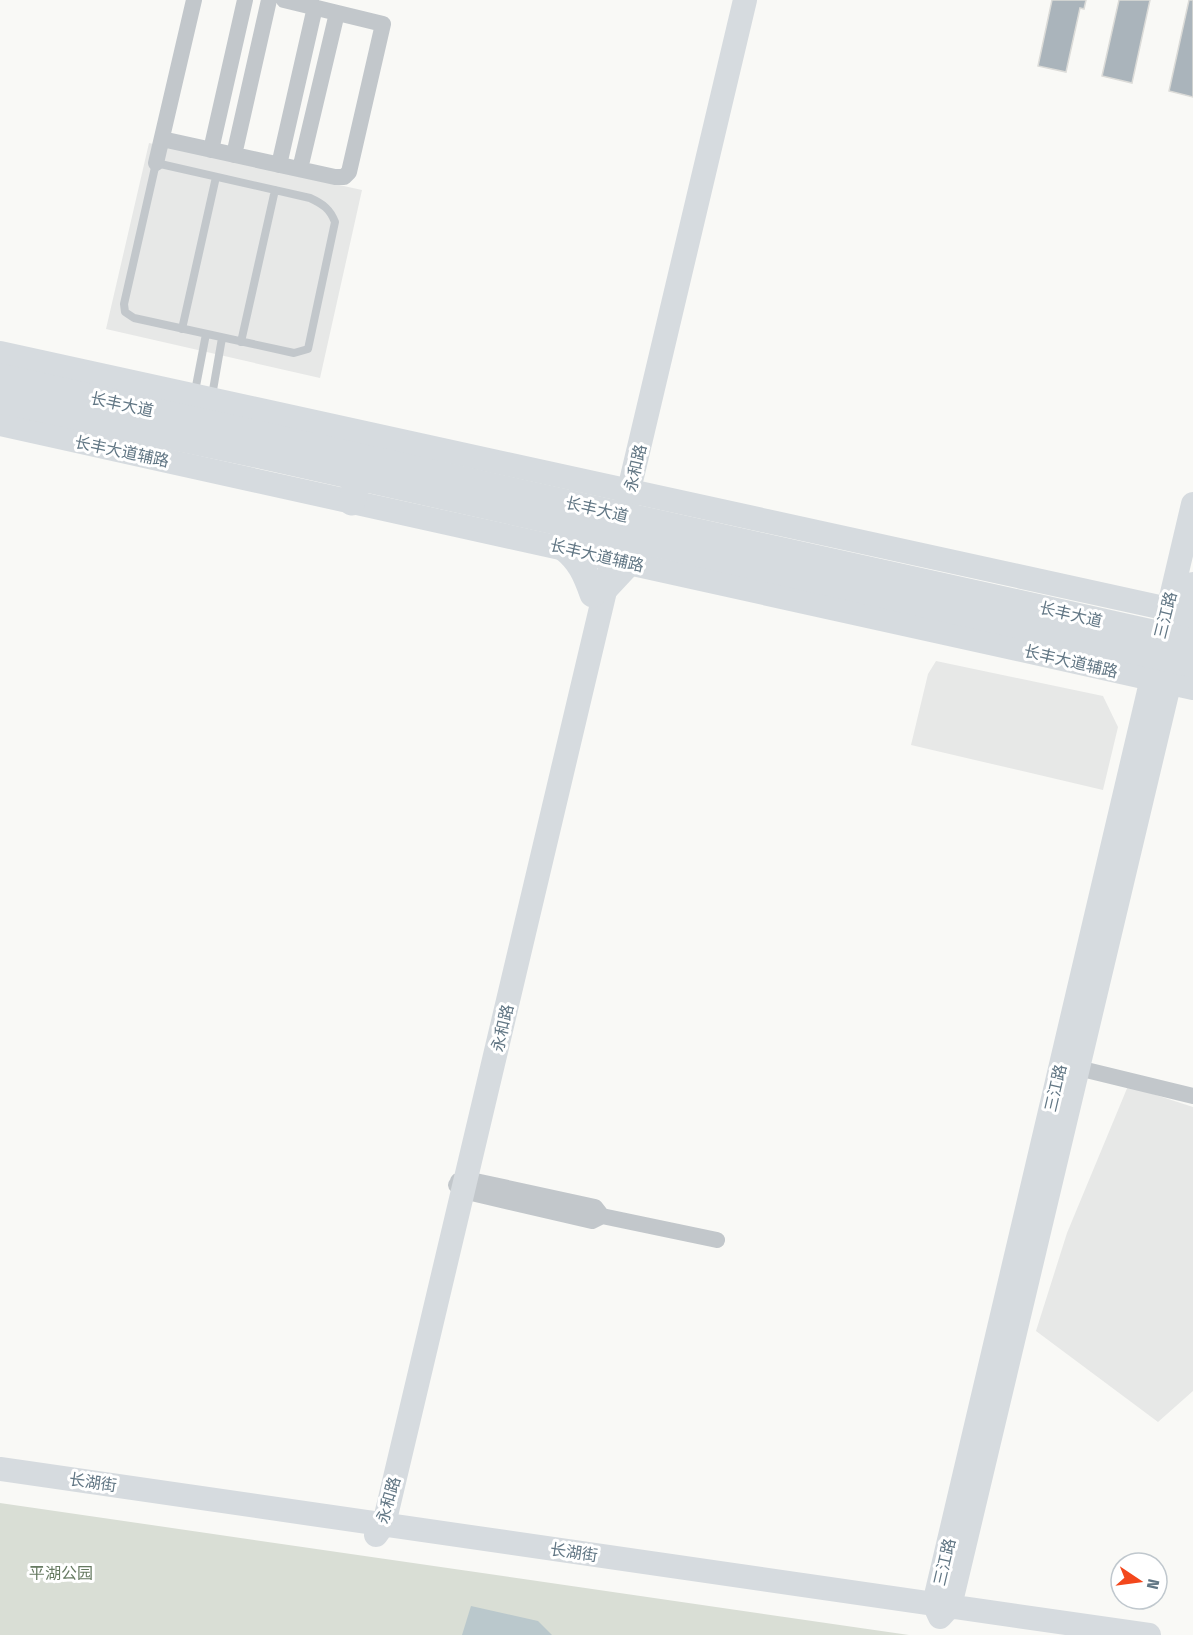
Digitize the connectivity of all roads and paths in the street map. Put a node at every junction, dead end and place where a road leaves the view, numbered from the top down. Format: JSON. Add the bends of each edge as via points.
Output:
{"nodes":[{"id":1,"x":194,"y":0,"type":"edge"},
{"id":2,"x":245,"y":0,"type":"edge"},
{"id":3,"x":269,"y":0,"type":"edge"},
{"id":4,"x":284,"y":0,"type":"edge"},
{"id":5,"x":733,"y":0,"type":"edge"},
{"id":6,"x":746,"y":0,"type":"edge"},
{"id":7,"x":315,"y":7,"type":"junction"},
{"id":8,"x":337,"y":13,"type":"junction"},
{"id":9,"x":162,"y":140,"type":"junction"},
{"id":10,"x":211,"y":150,"type":"junction"},
{"id":11,"x":234,"y":155,"type":"junction"},
{"id":12,"x":156,"y":163,"type":"junction"},
{"id":13,"x":279,"y":165,"type":"junction"},
{"id":14,"x":300,"y":169,"type":"junction"},
{"id":15,"x":216,"y":177,"type":"junction"},
{"id":16,"x":275,"y":190,"type":"junction"},
{"id":17,"x":182,"y":329,"type":"junction"},
{"id":18,"x":206,"y":334,"type":"junction"},
{"id":19,"x":222,"y":338,"type":"junction"},
{"id":20,"x":241,"y":342,"type":"junction"},
{"id":21,"x":0,"y":353,"type":"edge"},
{"id":22,"x":0,"y":377,"type":"edge"},
{"id":23,"x":0,"y":400,"type":"edge"},
{"id":24,"x":199,"y":420,"type":"junction"},
{"id":25,"x":0,"y":424,"type":"edge"},
{"id":26,"x":355,"y":489,"type":"junction"},
{"id":27,"x":1193,"y":504,"type":"edge"},
{"id":28,"x":617,"y":528,"type":"junction"},
{"id":29,"x":563,"y":547,"type":"junction"},
{"id":30,"x":1193,"y":584,"type":"edge"},
{"id":31,"x":599,"y":591,"type":"junction"},
{"id":32,"x":1182,"y":612,"type":"edge"},
{"id":33,"x":1172,"y":657,"type":"edge"},
{"id":34,"x":1193,"y":688,"type":"edge"},
{"id":35,"x":1078,"y":1068,"type":"junction"},
{"id":36,"x":1193,"y":1096,"type":"edge"},
{"id":37,"x":461,"y":1184,"type":"junction"},
{"id":38,"x":717,"y":1240,"type":"dead end"},
{"id":39,"x":0,"y":1469,"type":"edge"},
{"id":40,"x":0,"y":1480,"type":"edge"},
{"id":41,"x":378,"y":1527,"type":"junction"},
{"id":42,"x":942,"y":1609,"type":"junction"},
{"id":43,"x":1064,"y":1635,"type":"edge"},
{"id":44,"x":1149,"y":1635,"type":"edge"}],
"edges":[{"from":1,"to":9,"type":"street"},
{"from":2,"to":10,"type":"street"},
{"from":3,"to":11,"type":"street"},
{"from":4,"to":7,"type":"street"},
{"from":5,"to":28,"type":"main road","name":"永和路"},
{"from":6,"to":28,"type":"main road","name":"永和路"},
{"from":7,"to":8,"type":"street"},
{"from":7,"to":13,"type":"street"},
{"from":8,"to":14,"type":"street"},
{"from":8,"to":14,"type":"street","via":[[383,24],[349,172],[344,177],[335,177]]},
{"from":9,"to":10,"type":"street"},
{"from":9,"to":12,"type":"street"},
{"from":10,"to":11,"type":"street"},
{"from":11,"to":13,"type":"street"},
{"from":12,"to":15,"type":"lane"},
{"from":12,"to":17,"type":"lane","via":[[125,312],[134,318]]},
{"from":13,"to":14,"type":"street"},
{"from":15,"to":16,"type":"lane"},
{"from":15,"to":17,"type":"lane"},
{"from":16,"to":20,"type":"lane"},
{"from":16,"to":20,"type":"lane","via":[[324,204],[335,222],[311,342],[302,353],[294,353]]},
{"from":17,"to":18,"type":"lane"},
{"from":18,"to":19,"type":"lane"},
{"from":18,"to":24,"type":"lane","via":[[196,386]]},
{"from":19,"to":20,"type":"lane"},
{"from":19,"to":24,"type":"lane","via":[[213,390]]},
{"from":21,"to":24,"type":"main road"},
{"from":22,"to":24,"type":"main road","name":"长丰大道"},
{"from":23,"to":24,"type":"main road","name":"长丰大道"},
{"from":24,"to":26,"type":"main road","name":"长丰大道"},
{"from":24,"to":28,"type":"main road","name":"长丰大道"},
{"from":25,"to":26,"type":"main road","name":"长丰大道辅路"},
{"from":26,"to":28,"type":"main road","name":"长丰大道"},
{"from":26,"to":29,"type":"main road","name":"长丰大道辅路"},
{"from":27,"to":32,"type":"main road","name":"三江路"},
{"from":28,"to":29,"type":"main road","name":"长丰大道辅路"},
{"from":28,"to":31,"type":"main road"},
{"from":28,"to":32,"type":"main road","name":"长丰大道辅路"},
{"from":28,"to":33,"type":"main road","name":"长丰大道"},
{"from":28,"to":33,"type":"main road","name":"长丰大道辅路"},
{"from":28,"to":33,"type":"main road","name":"长丰大道","via":[[648,542]]},
{"from":29,"to":31,"type":"main road","via":[[575,556]]},
{"from":30,"to":32,"type":"main road","name":"三江路"},
{"from":31,"to":37,"type":"main road","name":"永和路"},
{"from":32,"to":33,"type":"main road","name":"三江路"},
{"from":33,"to":34,"type":"main road","name":"长丰大道辅路"},
{"from":33,"to":35,"type":"main road","name":"三江路"},
{"from":33,"to":42,"type":"main road","name":"三江路"},
{"from":35,"to":36,"type":"street"},
{"from":35,"to":42,"type":"main road","name":"三江路"},
{"from":37,"to":38,"type":"street","via":[[592,1221],[602,1216]]},
{"from":37,"to":41,"type":"main road","name":"永和路"},
{"from":39,"to":41,"type":"main road","name":"长湖街"},
{"from":40,"to":41,"type":"main road","name":"长湖街"},
{"from":41,"to":42,"type":"main road","name":"长湖街"},
{"from":42,"to":43,"type":"main road","name":"长湖街"},
{"from":42,"to":44,"type":"main road","name":"长湖街"}]}
